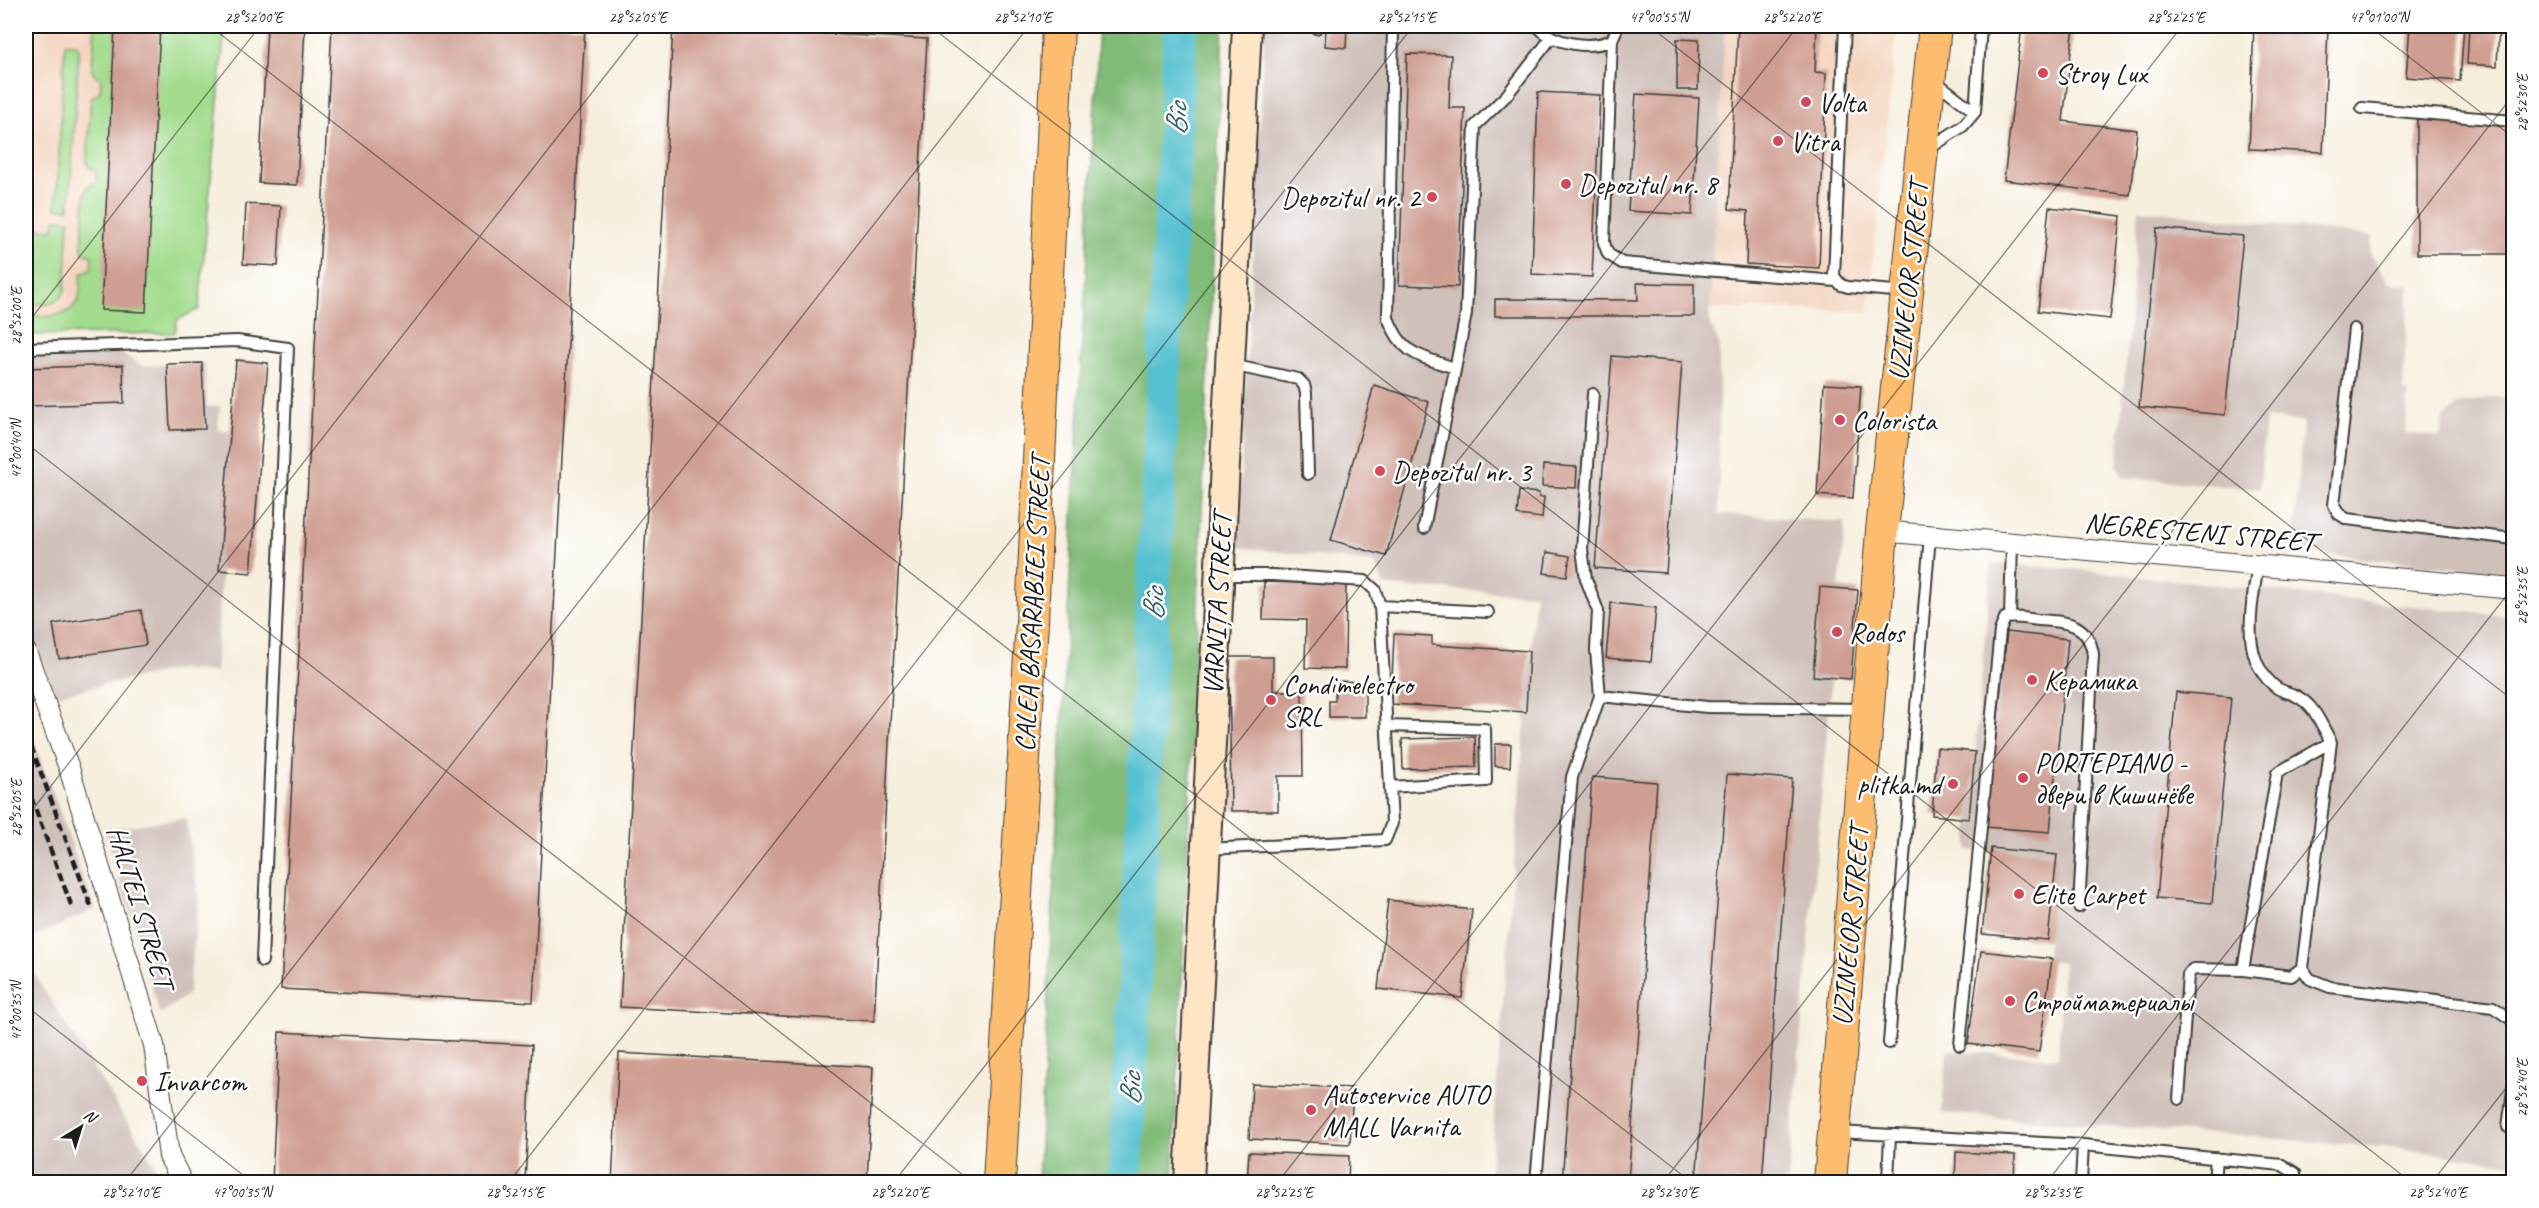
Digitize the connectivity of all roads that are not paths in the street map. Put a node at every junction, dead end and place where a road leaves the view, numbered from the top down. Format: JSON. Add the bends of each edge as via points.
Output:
{"nodes":[{"id":1,"x":1058,"y":26,"type":"edge"},
{"id":2,"x":1247,"y":26,"type":"edge"},
{"id":3,"x":1393,"y":26,"type":"edge"},
{"id":4,"x":1537,"y":26,"type":"edge"},
{"id":5,"x":1618,"y":26,"type":"edge"},
{"id":6,"x":1845,"y":26,"type":"edge"},
{"id":7,"x":1935,"y":26,"type":"edge"},
{"id":8,"x":1981,"y":26,"type":"edge"},
{"id":9,"x":1551,"y":38,"type":"junction"},
{"id":10,"x":1611,"y":40,"type":"junction"},
{"id":11,"x":1930,"y":77,"type":"junction"},
{"id":12,"x":2362,"y":108,"type":"dead end"},
{"id":13,"x":1975,"y":112,"type":"junction"},
{"id":14,"x":2514,"y":121,"type":"edge"},
{"id":15,"x":1922,"y":154,"type":"junction"},
{"id":16,"x":1836,"y":281,"type":"junction"},
{"id":17,"x":1907,"y":292,"type":"junction"},
{"id":18,"x":2354,"y":328,"type":"dead end"},
{"id":19,"x":26,"y":348,"type":"edge"},
{"id":20,"x":1228,"y":364,"type":"junction"},
{"id":21,"x":1454,"y":368,"type":"junction"},
{"id":22,"x":1593,"y":394,"type":"dead end"},
{"id":23,"x":1308,"y":474,"type":"dead end"},
{"id":24,"x":1424,"y":528,"type":"dead end"},
{"id":25,"x":1882,"y":531,"type":"junction"},
{"id":26,"x":1930,"y":535,"type":"junction"},
{"id":27,"x":2514,"y":539,"type":"edge"},
{"id":28,"x":2012,"y":543,"type":"junction"},
{"id":29,"x":2258,"y":566,"type":"junction"},
{"id":30,"x":1218,"y":575,"type":"junction"},
{"id":31,"x":2514,"y":589,"type":"edge"},
{"id":32,"x":1380,"y":606,"type":"junction"},
{"id":33,"x":1488,"y":612,"type":"dead end"},
{"id":34,"x":2010,"y":617,"type":"junction"},
{"id":35,"x":26,"y":652,"type":"edge"},
{"id":36,"x":1600,"y":696,"type":"junction"},
{"id":37,"x":1868,"y":709,"type":"junction"},
{"id":38,"x":1387,"y":726,"type":"junction"},
{"id":39,"x":2331,"y":742,"type":"junction"},
{"id":40,"x":1390,"y":787,"type":"junction"},
{"id":41,"x":1205,"y":849,"type":"junction"},
{"id":42,"x":2079,"y":907,"type":"dead end"},
{"id":43,"x":262,"y":961,"type":"dead end"},
{"id":44,"x":2302,"y":968,"type":"junction"},
{"id":45,"x":2243,"y":970,"type":"junction"},
{"id":46,"x":2514,"y":1021,"type":"edge"},
{"id":47,"x":1889,"y":1043,"type":"dead end"},
{"id":48,"x":1960,"y":1045,"type":"dead end"},
{"id":49,"x":2514,"y":1084,"type":"edge"},
{"id":50,"x":2179,"y":1099,"type":"dead end"},
{"id":51,"x":2508,"y":1127,"type":"dead end"},
{"id":52,"x":1834,"y":1132,"type":"junction"},
{"id":53,"x":1890,"y":1135,"type":"junction"},
{"id":54,"x":2083,"y":1145,"type":"junction"},
{"id":55,"x":2216,"y":1158,"type":"junction"},
{"id":56,"x":182,"y":1182,"type":"edge"},
{"id":57,"x":999,"y":1182,"type":"edge"},
{"id":58,"x":1189,"y":1182,"type":"edge"},
{"id":59,"x":1536,"y":1182,"type":"edge"},
{"id":60,"x":1830,"y":1182,"type":"edge"},
{"id":61,"x":1888,"y":1182,"type":"edge"},
{"id":62,"x":2081,"y":1182,"type":"edge"},
{"id":63,"x":2214,"y":1182,"type":"edge"},
{"id":64,"x":2294,"y":1182,"type":"edge"}],
"edges":[{"from":1,"to":57,"type":"main road","name":"CALEA BASARABIEI STREET","via":[[1031,645]]},
{"from":2,"to":20,"type":"street","name":"VARNIȚA STREET"},
{"from":3,"to":21,"type":"lane","via":[[1388,318],[1396,339],[1412,353]]},
{"from":4,"to":9,"type":"lane"},
{"from":5,"to":10,"type":"lane"},
{"from":6,"to":16,"type":"lane"},
{"from":7,"to":11,"type":"main road","name":"UZINELOR STREET"},
{"from":8,"to":13,"type":"lane"},
{"from":9,"to":10,"type":"lane","via":[[1587,45]]},
{"from":9,"to":21,"type":"lane","via":[[1506,96],[1475,126],[1466,314]]},
{"from":10,"to":16,"type":"lane","via":[[1604,243],[1608,254],[1622,263]]},
{"from":11,"to":13,"type":"lane"},
{"from":11,"to":15,"type":"main road","name":"UZINELOR STREET"},
{"from":12,"to":14,"type":"lane"},
{"from":13,"to":15,"type":"lane","via":[[1963,126]]},
{"from":15,"to":17,"type":"main road","name":"UZINELOR STREET"},
{"from":16,"to":17,"type":"lane","via":[[1848,287]]},
{"from":17,"to":25,"type":"main road","name":"UZINELOR STREET"},
{"from":18,"to":27,"type":"lane","via":[[2334,505],[2339,514],[2347,519]]},
{"from":19,"to":43,"type":"lane","via":[[237,340],[288,348]]},
{"from":20,"to":23,"type":"lane","via":[[1298,379],[1304,385]]},
{"from":20,"to":30,"type":"street","name":"VARNIȚA STREET"},
{"from":21,"to":24,"type":"lane"},
{"from":22,"to":36,"type":"lane","via":[[1582,549],[1586,579],[1598,610]]},
{"from":25,"to":26,"type":"street","name":"NEGREȘTENI STREET"},
{"from":25,"to":37,"type":"main road","name":"UZINELOR STREET"},
{"from":26,"to":28,"type":"street","name":"NEGREȘTENI STREET"},
{"from":26,"to":47,"type":"lane"},
{"from":28,"to":29,"type":"street","name":"NEGREȘTENI STREET"},
{"from":28,"to":34,"type":"lane"},
{"from":29,"to":31,"type":"street","name":"NEGREȘTENI STREET"},
{"from":29,"to":39,"type":"lane","via":[[2249,631],[2257,664],[2277,687],[2300,698],[2315,713]]},
{"from":30,"to":32,"type":"lane","via":[[1365,581],[1375,590]]},
{"from":30,"to":41,"type":"street","name":"VARNIȚA STREET"},
{"from":32,"to":33,"type":"lane"},
{"from":32,"to":38,"type":"lane"},
{"from":34,"to":42,"type":"lane","via":[[2072,624],[2092,644]]},
{"from":34,"to":48,"type":"lane","via":[[2003,620],[2000,631]]},
{"from":35,"to":56,"type":"street","name":"HALTEI STREET","via":[[69,768],[154,1045],[169,1156]]},
{"from":36,"to":37,"type":"lane","via":[[1707,707]]},
{"from":36,"to":59,"type":"lane","via":[[1572,777]]},
{"from":37,"to":52,"type":"main road","name":"UZINELOR STREET"},
{"from":38,"to":40,"type":"lane"},
{"from":38,"to":40,"type":"lane","via":[[1485,729],[1486,781]]},
{"from":39,"to":44,"type":"lane"},
{"from":39,"to":45,"type":"lane","via":[[2277,773]]},
{"from":40,"to":41,"type":"lane","via":[[1392,824],[1385,840]]},
{"from":41,"to":58,"type":"street","name":"VARNIȚA STREET"},
{"from":44,"to":45,"type":"lane","via":[[2291,975]]},
{"from":44,"to":46,"type":"lane","via":[[2310,979],[2330,987],[2493,1007]]},
{"from":45,"to":50,"type":"lane","via":[[2193,969],[2188,975]]},
{"from":49,"to":51,"type":"lane"},
{"from":52,"to":53,"type":"lane"},
{"from":52,"to":60,"type":"main road","name":"UZINELOR STREET"},
{"from":53,"to":54,"type":"lane"},
{"from":53,"to":61,"type":"lane"},
{"from":54,"to":55,"type":"lane"},
{"from":54,"to":62,"type":"lane"},
{"from":55,"to":63,"type":"lane"},
{"from":55,"to":64,"type":"lane","via":[[2282,1165],[2295,1173]]}]}
